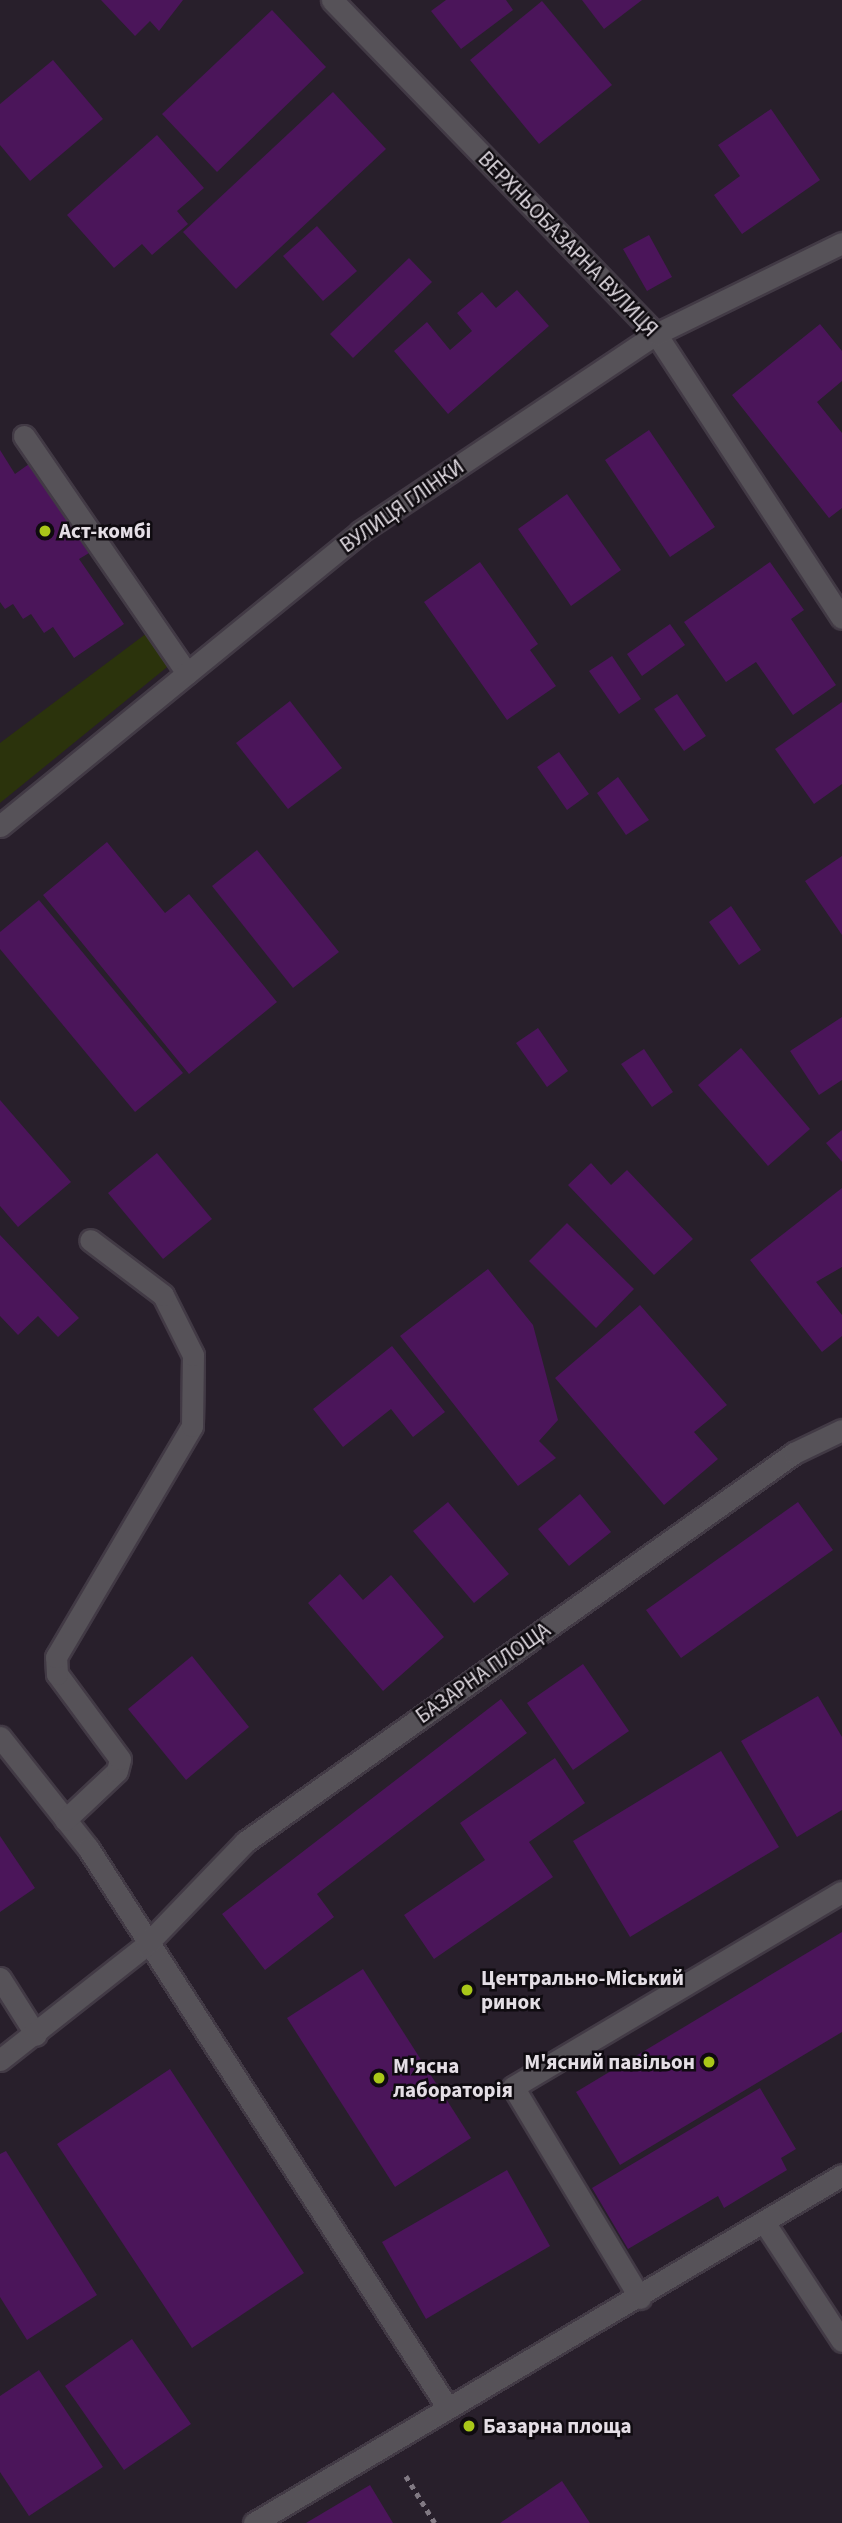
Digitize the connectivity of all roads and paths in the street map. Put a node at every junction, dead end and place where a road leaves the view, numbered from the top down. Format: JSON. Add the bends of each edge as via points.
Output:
{"nodes":[{"id":1,"x":331,"y":0,"type":"edge"},
{"id":2,"x":842,"y":243,"type":"edge"},
{"id":3,"x":656,"y":334,"type":"junction"},
{"id":4,"x":24,"y":436,"type":"dead end"},
{"id":5,"x":842,"y":618,"type":"edge"},
{"id":6,"x":187,"y":673,"type":"junction"},
{"id":7,"x":0,"y":825,"type":"edge"},
{"id":8,"x":90,"y":1240,"type":"dead end"},
{"id":9,"x":842,"y":1430,"type":"edge"},
{"id":10,"x":0,"y":1737,"type":"edge"},
{"id":11,"x":65,"y":1820,"type":"junction"},
{"id":12,"x":842,"y":1892,"type":"edge"},
{"id":13,"x":146,"y":1945,"type":"junction"},
{"id":14,"x":0,"y":1978,"type":"edge"},
{"id":15,"x":36,"y":2035,"type":"junction"},
{"id":16,"x":0,"y":2060,"type":"edge"},
{"id":17,"x":842,"y":2175,"type":"edge"},
{"id":18,"x":764,"y":2222,"type":"junction"},
{"id":19,"x":640,"y":2298,"type":"junction"},
{"id":20,"x":842,"y":2342,"type":"edge"},
{"id":21,"x":446,"y":2405,"type":"junction"},
{"id":22,"x":386,"y":2442,"type":"junction"},
{"id":23,"x":254,"y":2523,"type":"edge"},
{"id":24,"x":435,"y":2523,"type":"edge"}],
"edges":[{"from":1,"to":3,"type":"street","name":"ВЕРХНЬОБАЗАРНА ВУЛИЦЯ"},
{"from":2,"to":3,"type":"street","name":"ВУЛИЦЯ ГЛІНКИ"},
{"from":3,"to":5,"type":"street","name":"ВЕРХНЬОБАЗАРНА ВУЛИЦЯ"},
{"from":3,"to":6,"type":"street","name":"ВУЛИЦЯ ГЛІНКИ","via":[[360,532]]},
{"from":4,"to":6,"type":"street"},
{"from":6,"to":7,"type":"street","name":"ВУЛИЦЯ ГЛІНКИ"},
{"from":8,"to":11,"type":"street","via":[[163,1295],[193,1355],[192,1426],[56,1657],[57,1674],[120,1759],[117,1771]]},
{"from":9,"to":13,"type":"street","name":"БАЗАРНА ПЛОЩА","via":[[794,1452],[245,1842]]},
{"from":10,"to":11,"type":"street"},
{"from":11,"to":13,"type":"street"},
{"from":12,"to":19,"type":"street","via":[[513,2087]]},
{"from":13,"to":15,"type":"street","name":"БАЗАРНА ПЛОЩА"},
{"from":13,"to":21,"type":"street"},
{"from":14,"to":15,"type":"street"},
{"from":15,"to":16,"type":"street","name":"БАЗАРНА ПЛОЩА"},
{"from":17,"to":18,"type":"street"},
{"from":18,"to":19,"type":"street"},
{"from":18,"to":20,"type":"street"},
{"from":19,"to":21,"type":"street"},
{"from":21,"to":22,"type":"street"},
{"from":22,"to":23,"type":"street"},
{"from":22,"to":24,"type":"path"}]}
